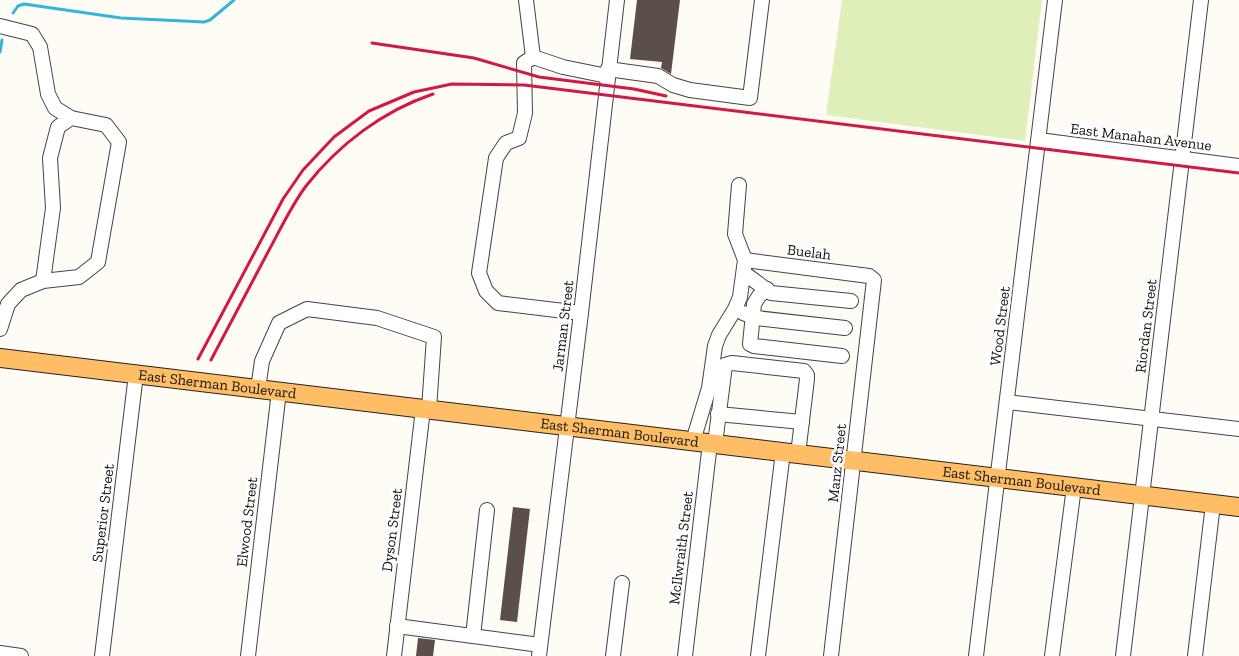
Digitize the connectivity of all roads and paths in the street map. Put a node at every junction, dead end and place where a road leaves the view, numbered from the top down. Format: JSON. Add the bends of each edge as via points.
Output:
{"nodes":[{"id":1,"x":526,"y":0,"type":"edge"},
{"id":2,"x":617,"y":0,"type":"edge"},
{"id":3,"x":762,"y":0,"type":"edge"},
{"id":4,"x":1055,"y":0,"type":"edge"},
{"id":5,"x":1201,"y":0,"type":"edge"},
{"id":6,"x":0,"y":26,"type":"edge"},
{"id":7,"x":534,"y":57,"type":"junction"},
{"id":8,"x":608,"y":73,"type":"junction"},
{"id":9,"x":71,"y":118,"type":"junction"},
{"id":10,"x":1039,"y":140,"type":"junction"},
{"id":11,"x":1182,"y":159,"type":"junction"},
{"id":12,"x":1239,"y":166,"type":"edge"},
{"id":13,"x":739,"y":185,"type":"dead end"},
{"id":14,"x":744,"y":266,"type":"junction"},
{"id":15,"x":869,"y":276,"type":"joint"},
{"id":16,"x":43,"y":281,"type":"junction"},
{"id":17,"x":767,"y":289,"type":"junction"},
{"id":18,"x":851,"y":301,"type":"dead end"},
{"id":19,"x":735,"y":310,"type":"junction"},
{"id":20,"x":582,"y":313,"type":"junction"},
{"id":21,"x":751,"y":316,"type":"junction"},
{"id":22,"x":845,"y":328,"type":"dead end"},
{"id":23,"x":0,"y":329,"type":"edge"},
{"id":24,"x":842,"y":356,"type":"dead end"},
{"id":25,"x":0,"y":358,"type":"edge"},
{"id":26,"x":136,"y":374,"type":"junction"},
{"id":27,"x":258,"y":389,"type":"junction"},
{"id":28,"x":279,"y":392,"type":"junction"},
{"id":29,"x":1007,"y":402,"type":"junction"},
{"id":30,"x":426,"y":409,"type":"junction"},
{"id":31,"x":718,"y":414,"type":"junction"},
{"id":32,"x":1151,"y":419,"type":"junction"},
{"id":33,"x":802,"y":422,"type":"junction"},
{"id":34,"x":566,"y":426,"type":"junction"},
{"id":35,"x":1239,"y":429,"type":"edge"},
{"id":36,"x":706,"y":443,"type":"junction"},
{"id":37,"x":790,"y":453,"type":"junction"},
{"id":38,"x":854,"y":460,"type":"junction"},
{"id":39,"x":997,"y":478,"type":"junction"},
{"id":40,"x":1074,"y":487,"type":"junction"},
{"id":41,"x":1142,"y":495,"type":"junction"},
{"id":42,"x":1213,"y":504,"type":"junction"},
{"id":43,"x":1239,"y":507,"type":"edge"},
{"id":44,"x":487,"y":510,"type":"dead end"},
{"id":45,"x":622,"y":582,"type":"dead end"},
{"id":46,"x":397,"y":626,"type":"junction"},
{"id":47,"x":473,"y":636,"type":"junction"},
{"id":48,"x":539,"y":650,"type":"edge"},
{"id":49,"x":0,"y":653,"type":"edge"},
{"id":50,"x":21,"y":656,"type":"edge"},
{"id":51,"x":102,"y":656,"type":"edge"},
{"id":52,"x":248,"y":656,"type":"edge"},
{"id":53,"x":394,"y":656,"type":"edge"},
{"id":54,"x":613,"y":656,"type":"edge"},
{"id":55,"x":685,"y":656,"type":"edge"},
{"id":56,"x":758,"y":656,"type":"edge"},
{"id":57,"x":831,"y":656,"type":"edge"},
{"id":58,"x":976,"y":656,"type":"edge"},
{"id":59,"x":1052,"y":656,"type":"edge"},
{"id":60,"x":1123,"y":656,"type":"edge"},
{"id":61,"x":1195,"y":656,"type":"edge"}],
"edges":[{"from":1,"to":7,"type":"street"},
{"from":2,"to":8,"type":"street","name":"Jarman Street"},
{"from":3,"to":8,"type":"street","via":[[750,98],[690,90],[658,76]]},
{"from":4,"to":10,"type":"street","name":"Wood Street"},
{"from":5,"to":11,"type":"street","name":"Riordan Street"},
{"from":6,"to":9,"type":"street","via":[[32,34],[40,46],[48,94],[56,108]]},
{"from":7,"to":8,"type":"street","via":[[563,67]]},
{"from":7,"to":20,"type":"street","via":[[524,62],[525,113],[519,138],[506,143],[496,158],[478,273],[486,292],[498,303]]},
{"from":8,"to":20,"type":"street","name":"Jarman Street"},
{"from":9,"to":16,"type":"street","via":[[58,127],[50,158],[53,208]]},
{"from":9,"to":16,"type":"street","via":[[106,125],[120,142],[98,262],[79,277]]},
{"from":10,"to":11,"type":"street","name":"East Manahan Avenue"},
{"from":10,"to":29,"type":"street","name":"Wood Street"},
{"from":11,"to":12,"type":"street","name":"East Manahan Avenue"},
{"from":11,"to":32,"type":"street","name":"Riordan Street"},
{"from":13,"to":14,"type":"street","via":[[735,234]]},
{"from":14,"to":15,"type":"street","name":"Buelah"},
{"from":14,"to":17,"type":"street"},
{"from":14,"to":19,"type":"street","name":"McIlwraith Street"},
{"from":15,"to":38,"type":"street","name":"Manz Street","via":[[874,280]]},
{"from":16,"to":23,"type":"street","via":[[21,290],[8,304]]},
{"from":17,"to":18,"type":"street","via":[[771,293]]},
{"from":17,"to":21,"type":"street","via":[[754,304]]},
{"from":19,"to":21,"type":"street"},
{"from":19,"to":36,"type":"street","name":"McIlwraith Street","via":[[718,335],[715,346]]},
{"from":20,"to":34,"type":"street","name":"Jarman Street"},
{"from":21,"to":22,"type":"street"},
{"from":21,"to":24,"type":"street","via":[[749,339],[754,346]]},
{"from":25,"to":26,"type":"main road","name":"East Sherman Boulevard"},
{"from":26,"to":27,"type":"main road","name":"East Sherman Boulevard"},
{"from":26,"to":51,"type":"street","name":"Superior Street"},
{"from":27,"to":28,"type":"main road","name":"East Sherman Boulevard"},
{"from":27,"to":30,"type":"street","name":"Dyson Street","via":[[262,361],[279,322],[307,309],[377,318],[434,337]]},
{"from":28,"to":30,"type":"main road","name":"East Sherman Boulevard"},
{"from":28,"to":52,"type":"street","name":"Elwood Street"},
{"from":29,"to":32,"type":"street"},
{"from":29,"to":39,"type":"street","name":"Wood Street"},
{"from":30,"to":34,"type":"main road","name":"East Sherman Boulevard"},
{"from":30,"to":46,"type":"street","name":"Dyson Street"},
{"from":31,"to":33,"type":"street"},
{"from":31,"to":33,"type":"street","via":[[725,365],[732,363],[804,371],[807,375]]},
{"from":31,"to":36,"type":"street"},
{"from":32,"to":35,"type":"street"},
{"from":32,"to":41,"type":"street","name":"Riordan Street"},
{"from":33,"to":37,"type":"street"},
{"from":34,"to":36,"type":"main road","name":"East Sherman Boulevard"},
{"from":34,"to":48,"type":"street","name":"Jarman Street"},
{"from":36,"to":37,"type":"main road","name":"East Sherman Boulevard"},
{"from":36,"to":55,"type":"street","name":"McIlwraith Street"},
{"from":37,"to":38,"type":"main road","name":"East Sherman Boulevard"},
{"from":37,"to":56,"type":"street"},
{"from":38,"to":39,"type":"main road","name":"East Sherman Boulevard"},
{"from":38,"to":57,"type":"street","name":"Manz Street"},
{"from":39,"to":40,"type":"main road","name":"East Sherman Boulevard"},
{"from":39,"to":58,"type":"street","name":"Wood Street"},
{"from":40,"to":41,"type":"main road","name":"East Sherman Boulevard"},
{"from":40,"to":59,"type":"street"},
{"from":41,"to":42,"type":"main road","name":"East Sherman Boulevard"},
{"from":41,"to":60,"type":"street","name":"Riordan Street"},
{"from":42,"to":43,"type":"main road","name":"East Sherman Boulevard"},
{"from":42,"to":61,"type":"street"},
{"from":44,"to":47,"type":"street"},
{"from":45,"to":54,"type":"street"},
{"from":46,"to":47,"type":"street"},
{"from":46,"to":53,"type":"street","name":"Dyson Street"},
{"from":47,"to":48,"type":"street"},
{"from":49,"to":50,"type":"street"}]}
